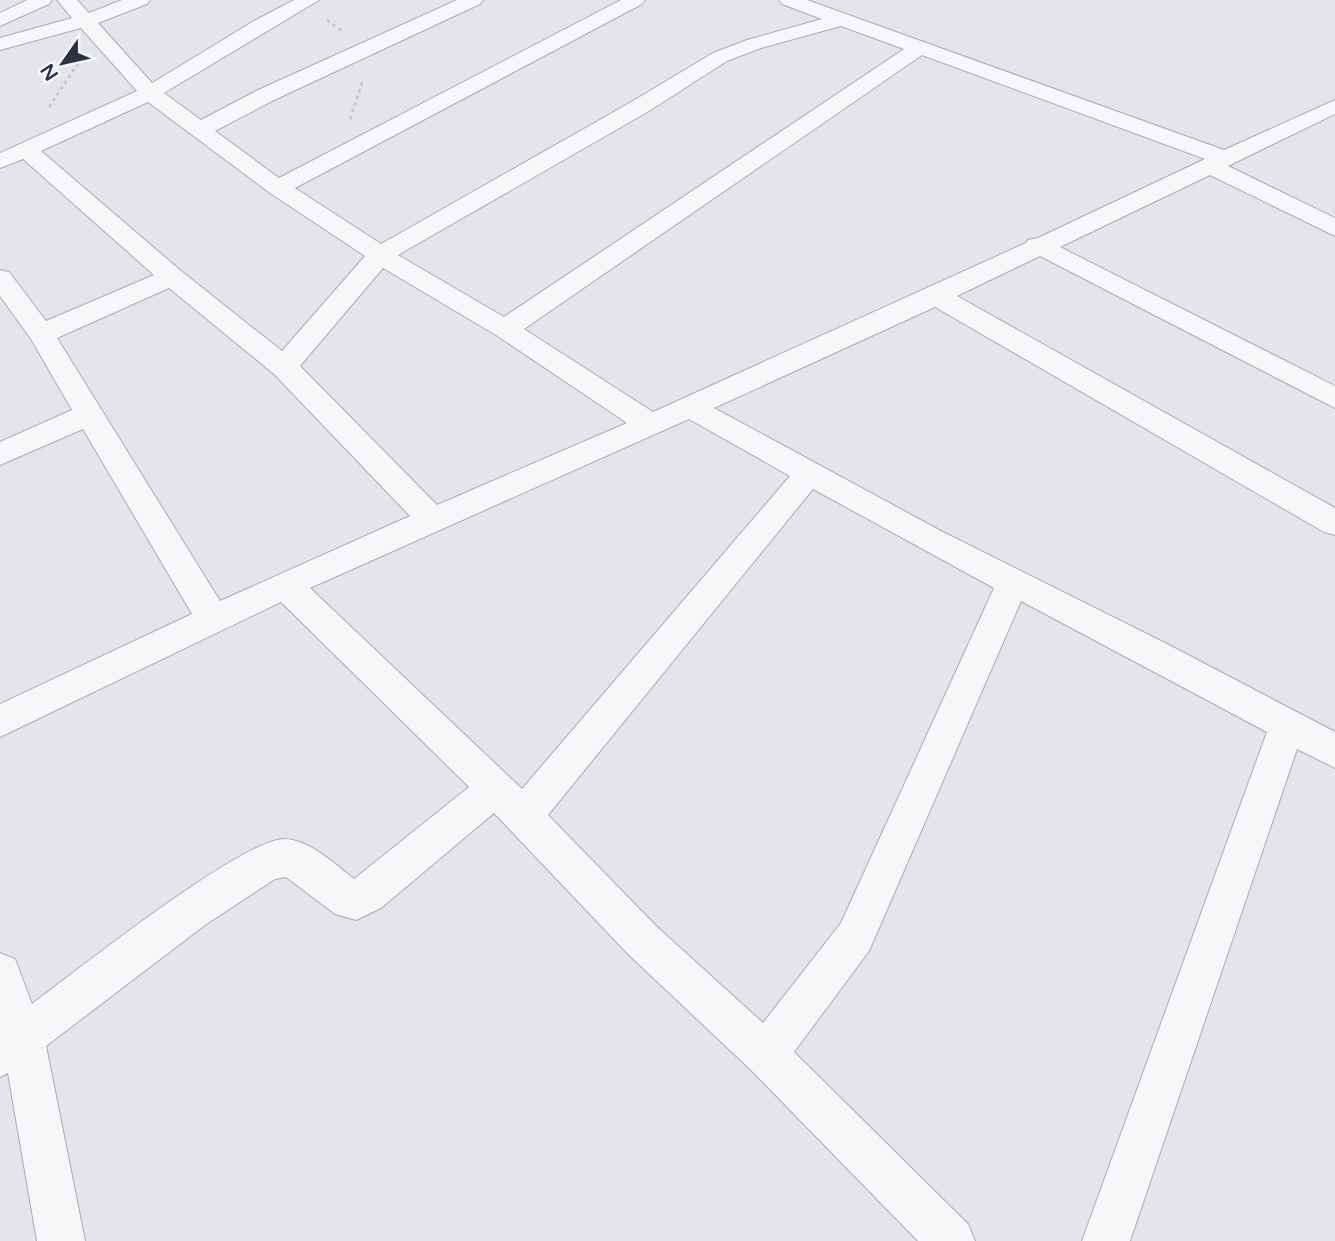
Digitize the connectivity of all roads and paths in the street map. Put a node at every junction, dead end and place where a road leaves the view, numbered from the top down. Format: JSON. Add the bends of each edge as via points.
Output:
{"nodes":[{"id":1,"x":42,"y":0,"type":"edge"},
{"id":2,"x":67,"y":0,"type":"edge"},
{"id":3,"x":140,"y":0,"type":"edge"},
{"id":4,"x":309,"y":0,"type":"edge"},
{"id":5,"x":473,"y":0,"type":"edge"},
{"id":6,"x":635,"y":0,"type":"edge"},
{"id":7,"x":789,"y":0,"type":"edge"},
{"id":8,"x":0,"y":20,"type":"edge"},
{"id":9,"x":839,"y":20,"type":"junction"},
{"id":10,"x":94,"y":29,"type":"junction"},
{"id":11,"x":0,"y":44,"type":"edge"},
{"id":12,"x":919,"y":48,"type":"junction"},
{"id":13,"x":150,"y":93,"type":"junction"},
{"id":14,"x":1335,"y":106,"type":"edge"},
{"id":15,"x":46,"y":109,"type":"dead end"},
{"id":16,"x":200,"y":130,"type":"junction"},
{"id":17,"x":25,"y":149,"type":"junction"},
{"id":18,"x":0,"y":161,"type":"edge"},
{"id":19,"x":1216,"y":162,"type":"junction"},
{"id":20,"x":278,"y":188,"type":"junction"},
{"id":21,"x":1335,"y":228,"type":"edge"},
{"id":22,"x":1037,"y":245,"type":"junction"},
{"id":23,"x":380,"y":255,"type":"junction"},
{"id":24,"x":172,"y":277,"type":"junction"},
{"id":25,"x":0,"y":278,"type":"edge"},
{"id":26,"x":936,"y":296,"type":"junction"},
{"id":27,"x":505,"y":329,"type":"junction"},
{"id":28,"x":41,"y":334,"type":"junction"},
{"id":29,"x":284,"y":367,"type":"junction"},
{"id":30,"x":1335,"y":398,"type":"edge"},
{"id":31,"x":690,"y":407,"type":"junction"},
{"id":32,"x":89,"y":414,"type":"junction"},
{"id":33,"x":650,"y":424,"type":"junction"},
{"id":34,"x":0,"y":454,"type":"edge"},
{"id":35,"x":808,"y":475,"type":"junction"},
{"id":36,"x":434,"y":521,"type":"junction"},
{"id":37,"x":1335,"y":523,"type":"edge"},
{"id":38,"x":1013,"y":582,"type":"junction"},
{"id":39,"x":285,"y":585,"type":"junction"},
{"id":40,"x":213,"y":619,"type":"junction"},
{"id":41,"x":0,"y":721,"type":"edge"},
{"id":42,"x":1287,"y":726,"type":"junction"},
{"id":43,"x":1335,"y":751,"type":"edge"},
{"id":44,"x":495,"y":788,"type":"junction"},
{"id":45,"x":523,"y":816,"type":"junction"},
{"id":46,"x":0,"y":974,"type":"edge"},
{"id":47,"x":11,"y":1046,"type":"edge"},
{"id":48,"x":765,"y":1054,"type":"junction"},
{"id":49,"x":61,"y":1241,"type":"edge"},
{"id":50,"x":951,"y":1241,"type":"edge"},
{"id":51,"x":1106,"y":1241,"type":"edge"}],
"edges":[{"from":1,"to":8,"type":"street"},
{"from":2,"to":10,"type":"street"},
{"from":3,"to":10,"type":"street"},
{"from":4,"to":13,"type":"street"},
{"from":5,"to":16,"type":"street"},
{"from":6,"to":20,"type":"street"},
{"from":7,"to":9,"type":"street"},
{"from":9,"to":12,"type":"street"},
{"from":9,"to":23,"type":"street","via":[[720,57]]},
{"from":10,"to":11,"type":"street"},
{"from":10,"to":13,"type":"street"},
{"from":10,"to":15,"type":"path"},
{"from":12,"to":19,"type":"street"},
{"from":12,"to":27,"type":"street"},
{"from":13,"to":16,"type":"street"},
{"from":13,"to":17,"type":"street"},
{"from":14,"to":19,"type":"street"},
{"from":16,"to":20,"type":"street"},
{"from":17,"to":18,"type":"street"},
{"from":17,"to":24,"type":"street"},
{"from":19,"to":21,"type":"street"},
{"from":19,"to":22,"type":"street"},
{"from":20,"to":23,"type":"street"},
{"from":22,"to":26,"type":"street"},
{"from":22,"to":30,"type":"street"},
{"from":23,"to":27,"type":"street"},
{"from":23,"to":29,"type":"street"},
{"from":24,"to":28,"type":"street"},
{"from":24,"to":29,"type":"street"},
{"from":25,"to":28,"type":"street"},
{"from":26,"to":31,"type":"street"},
{"from":26,"to":37,"type":"street"},
{"from":27,"to":33,"type":"street"},
{"from":28,"to":32,"type":"street"},
{"from":29,"to":36,"type":"street"},
{"from":31,"to":33,"type":"street"},
{"from":31,"to":35,"type":"street"},
{"from":32,"to":34,"type":"street"},
{"from":32,"to":40,"type":"street"},
{"from":33,"to":36,"type":"street"},
{"from":35,"to":38,"type":"street"},
{"from":35,"to":45,"type":"street"},
{"from":36,"to":39,"type":"street"},
{"from":38,"to":42,"type":"street"},
{"from":38,"to":48,"type":"street","via":[[855,937]]},
{"from":39,"to":40,"type":"street"},
{"from":39,"to":44,"type":"street"},
{"from":40,"to":41,"type":"street"},
{"from":42,"to":43,"type":"street"},
{"from":42,"to":51,"type":"street"},
{"from":44,"to":45,"type":"street"},
{"from":44,"to":47,"type":"street","via":[[356,900],[349,900],[292,859],[267,860],[218,891]]},
{"from":45,"to":48,"type":"street","via":[[642,940]]},
{"from":46,"to":47,"type":"street"},
{"from":47,"to":49,"type":"street"},
{"from":48,"to":50,"type":"street"}]}
